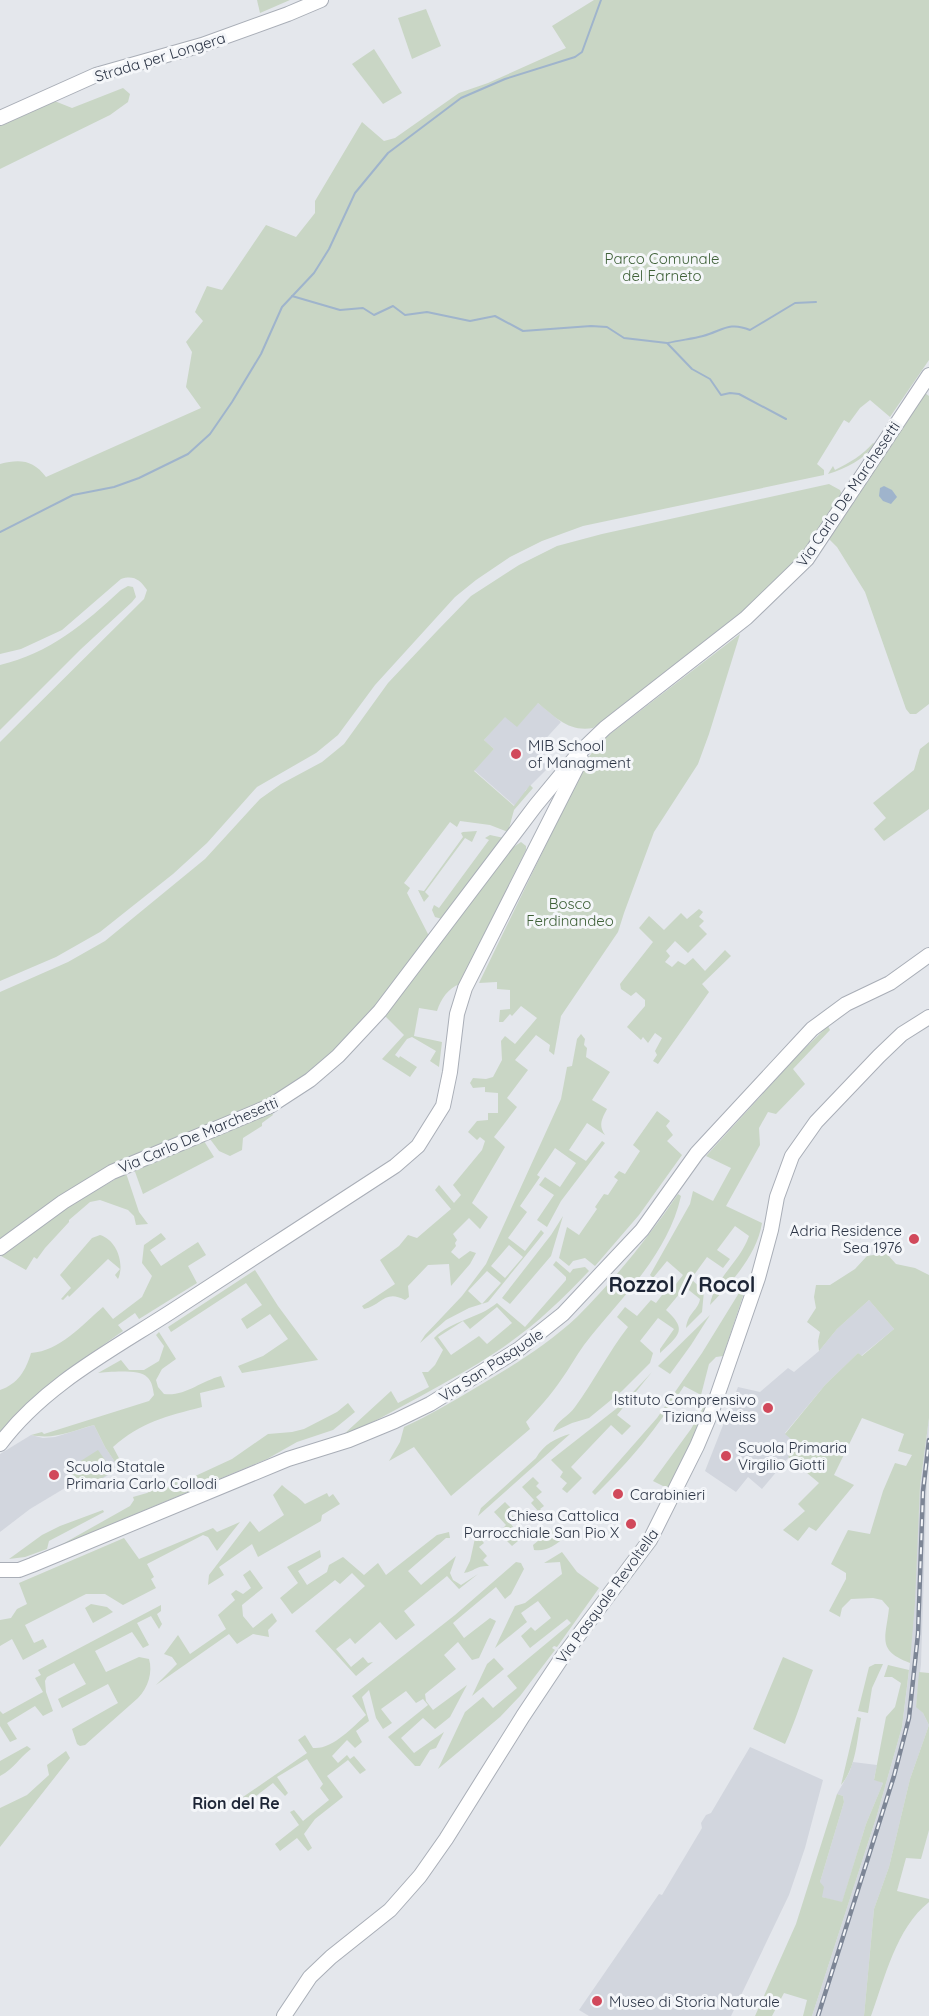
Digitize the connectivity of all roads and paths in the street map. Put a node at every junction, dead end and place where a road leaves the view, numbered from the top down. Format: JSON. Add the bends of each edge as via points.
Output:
{"nodes":[{"id":1,"x":321,"y":0,"type":"edge"},
{"id":2,"x":0,"y":118,"type":"edge"},
{"id":3,"x":929,"y":375,"type":"edge"},
{"id":4,"x":590,"y":742,"type":"junction"},
{"id":5,"x":536,"y":805,"type":"junction"},
{"id":6,"x":513,"y":836,"type":"junction"},
{"id":7,"x":535,"y":848,"type":"junction"},
{"id":8,"x":929,"y":955,"type":"edge"},
{"id":9,"x":929,"y":1017,"type":"edge"},
{"id":10,"x":0,"y":1248,"type":"edge"},
{"id":11,"x":0,"y":1444,"type":"edge"},
{"id":12,"x":0,"y":1570,"type":"edge"},
{"id":13,"x":284,"y":2016,"type":"edge"}],
"edges":[{"from":1,"to":2,"type":"street","name":"Strada per Longera","via":[[202,45],[96,75]]},
{"from":3,"to":4,"type":"street","name":"Via Carlo De Marchesetti","via":[[801,565],[746,618]]},
{"from":4,"to":5,"type":"street","name":"Via Carlo De Marchesetti"},
{"from":4,"to":7,"type":"street"},
{"from":5,"to":6,"type":"street","name":"Via Carlo De Marchesetti"},
{"from":5,"to":7,"type":"street"},
{"from":6,"to":7,"type":"street","via":[[528,834]]},
{"from":6,"to":10,"type":"street","name":"Via Carlo De Marchesetti","via":[[380,1011],[310,1080],[270,1106],[112,1172]]},
{"from":7,"to":11,"type":"street","via":[[465,988],[456,1014],[443,1106],[418,1146],[395,1166],[57,1386],[30,1409]]},
{"from":8,"to":12,"type":"street","name":"Via San Pasquale","via":[[890,983],[846,1004],[806,1035],[689,1162],[642,1230],[563,1314],[519,1349],[430,1404],[386,1425],[288,1459],[32,1566]]},
{"from":9,"to":13,"type":"street","name":"Via Pasquale Revoltella","via":[[885,1050],[799,1145],[782,1181],[758,1278],[713,1408],[650,1540],[522,1716],[426,1868],[390,1910],[310,1977]]}]}
